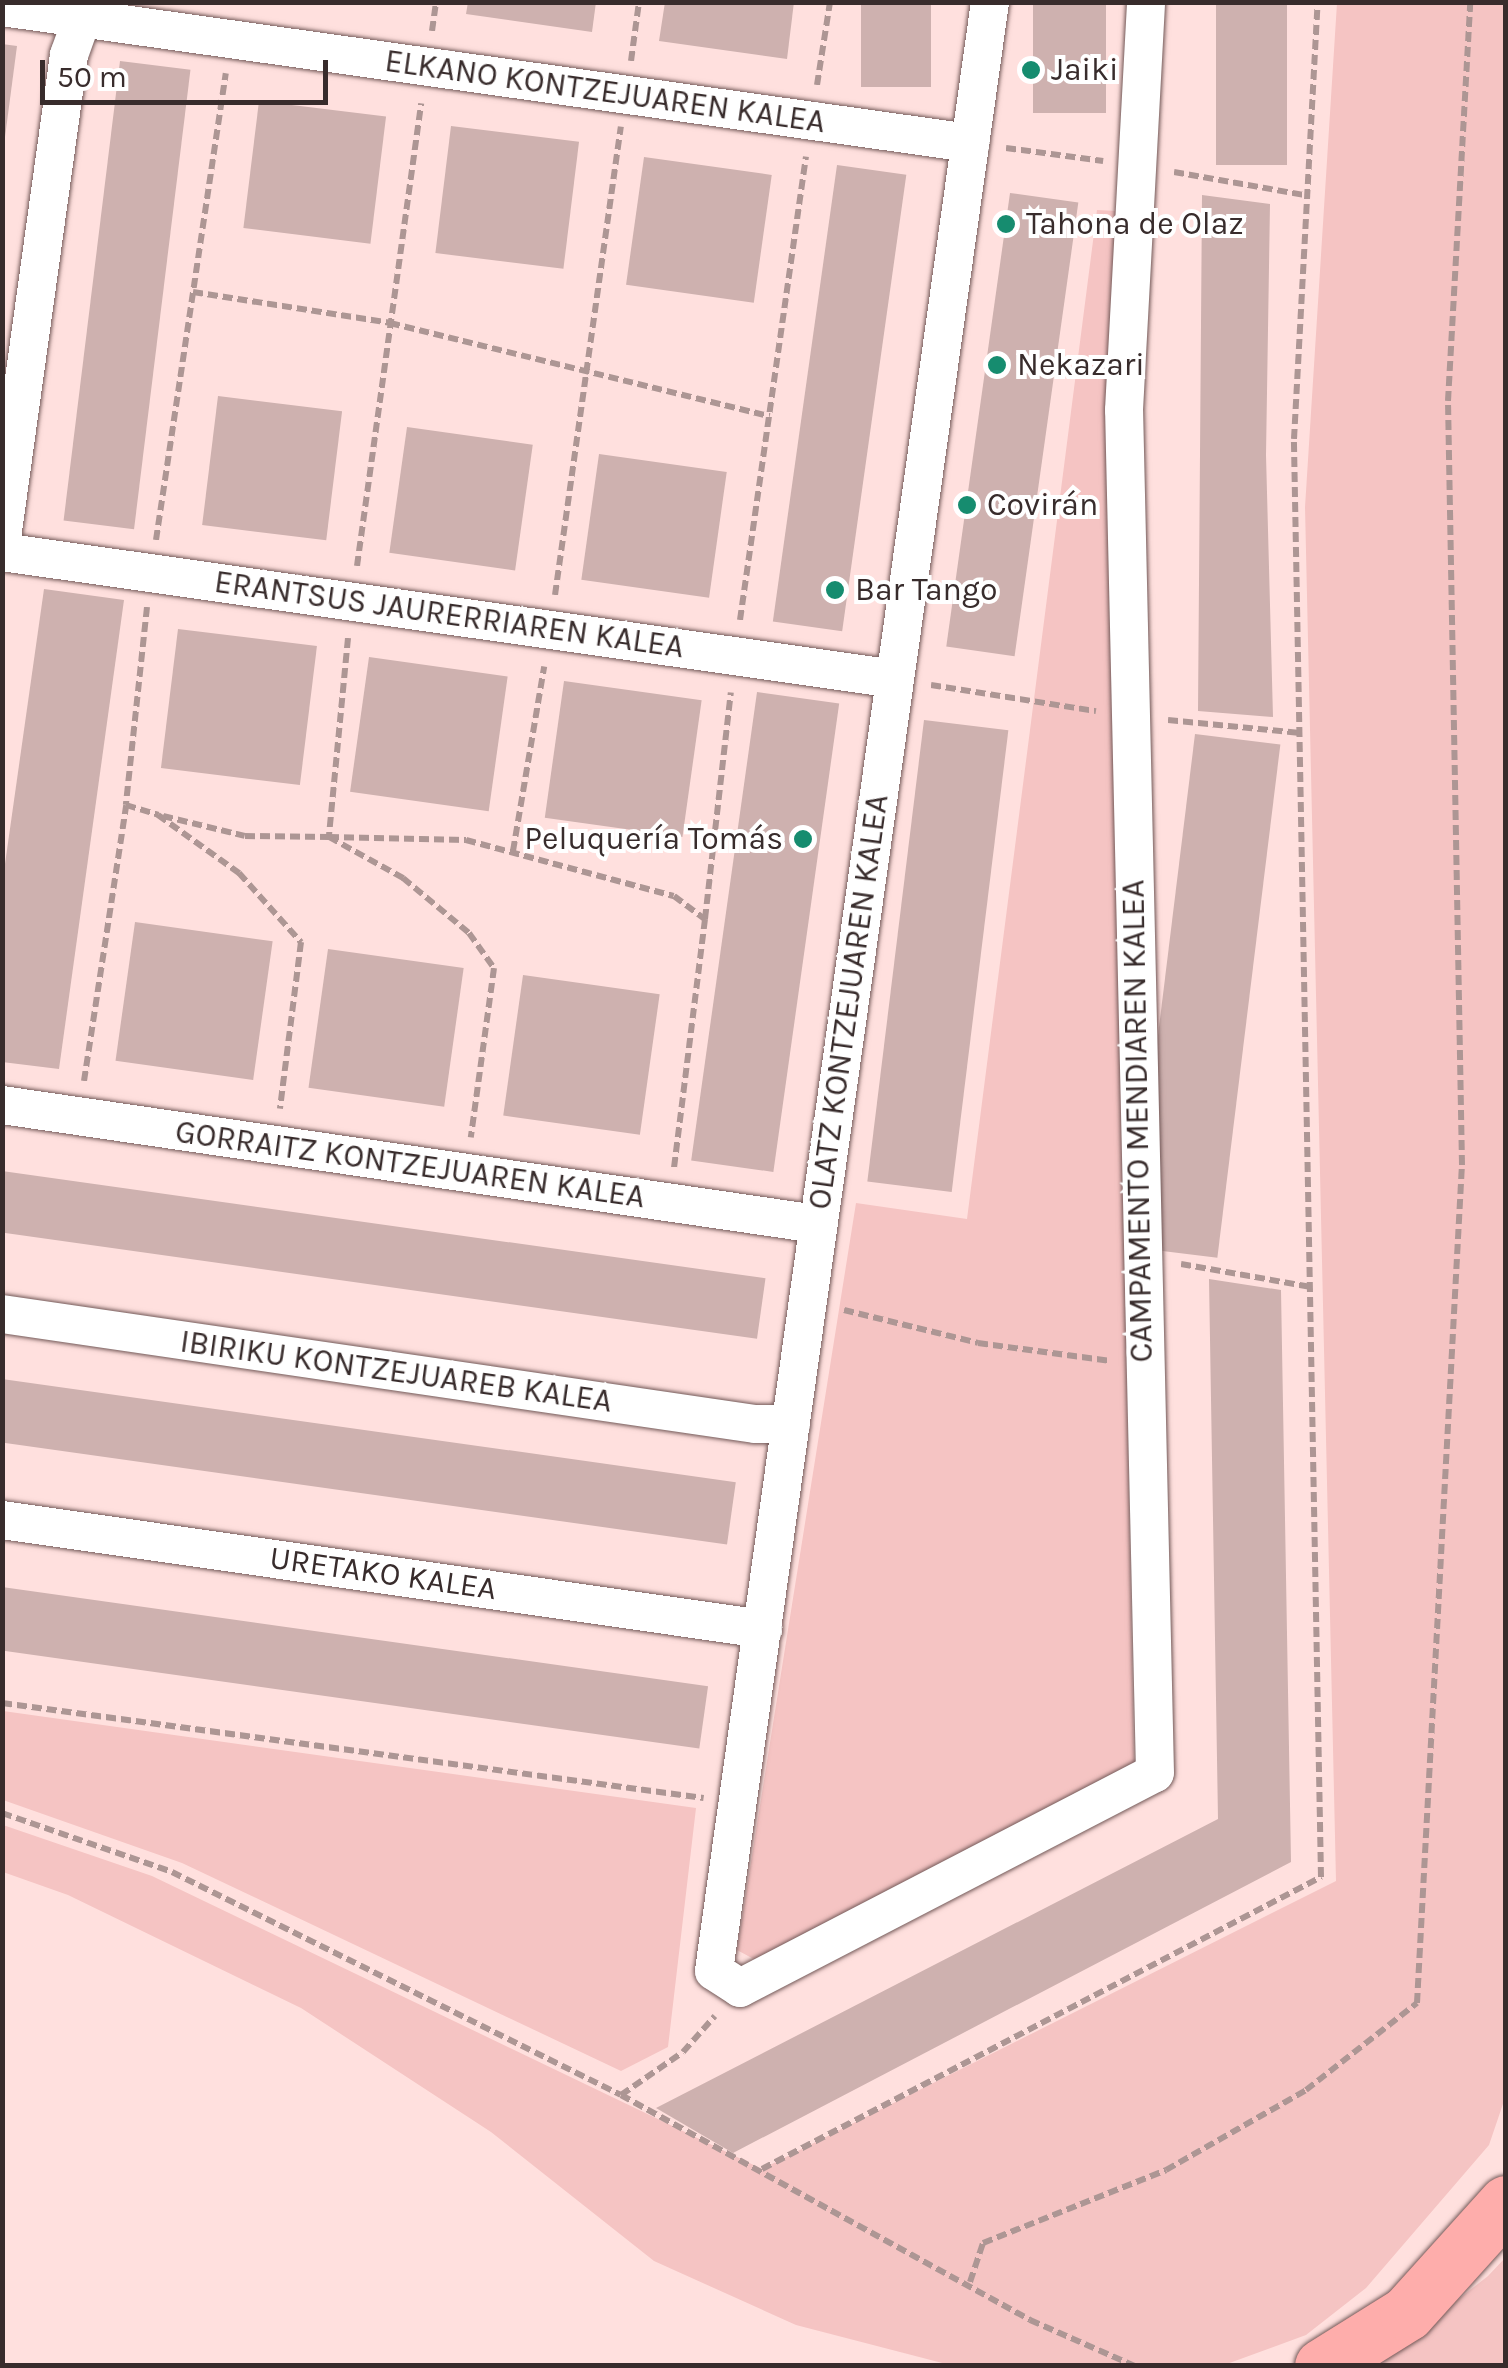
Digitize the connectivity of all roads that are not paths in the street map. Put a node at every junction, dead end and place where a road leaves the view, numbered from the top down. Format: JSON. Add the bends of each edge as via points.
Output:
{"nodes":[{"id":1,"x":990,"y":2,"type":"edge"},
{"id":2,"x":1146,"y":2,"type":"edge"},
{"id":3,"x":2,"y":7,"type":"edge"},
{"id":4,"x":86,"y":10,"type":"edge"},
{"id":5,"x":970,"y":144,"type":"junction"},
{"id":6,"x":2,"y":538,"type":"edge"},
{"id":7,"x":2,"y":552,"type":"edge"},
{"id":8,"x":895,"y":679,"type":"junction"},
{"id":9,"x":2,"y":1105,"type":"edge"},
{"id":10,"x":818,"y":1224,"type":"junction"},
{"id":11,"x":2,"y":1314,"type":"edge"},
{"id":12,"x":791,"y":1424,"type":"junction"},
{"id":13,"x":2,"y":1520,"type":"edge"},
{"id":14,"x":762,"y":1630,"type":"junction"},
{"id":15,"x":740,"y":1988,"type":"joint"},
{"id":16,"x":1506,"y":2203,"type":"edge"},
{"id":17,"x":1322,"y":2366,"type":"edge"}],
"edges":[{"from":1,"to":5,"type":"street","name":"OLATZ KONTZEJUAREN KALEA"},
{"from":2,"to":15,"type":"street","name":"CAMPAMENTO MENDIAREN KALEA","via":[[1124,410],[1155,1773]]},
{"from":3,"to":4,"type":"street","name":"ELKANO KONTZEJUAREN KALEA"},
{"from":4,"to":5,"type":"street","name":"ELKANO KONTZEJUAREN KALEA","via":[[230,40]]},
{"from":4,"to":6,"type":"street","via":[[69,55]]},
{"from":5,"to":8,"type":"street","name":"OLATZ KONTZEJUAREN KALEA"},
{"from":7,"to":8,"type":"street","name":"ERANTSUS JAURERRIAREN KALEA"},
{"from":8,"to":10,"type":"street","name":"OLATZ KONTZEJUAREN KALEA"},
{"from":9,"to":10,"type":"street","name":"GORRAITZ KONTZEJUAREN KALEA"},
{"from":10,"to":12,"type":"street","name":"OLATZ KONTZEJUAREN KALEA"},
{"from":11,"to":12,"type":"street","name":"IBIRIKU KONTZEJUAREB KALEA"},
{"from":12,"to":14,"type":"street","name":"OLATZ KONTZEJUAREN KALEA"},
{"from":13,"to":14,"type":"street","name":"URETAKO KALEA"},
{"from":14,"to":15,"type":"street","name":"OLATZ KONTZEJUAREN KALEA","via":[[714,1971]]},
{"from":16,"to":17,"type":"highway","via":[[1408,2313]]}]}
